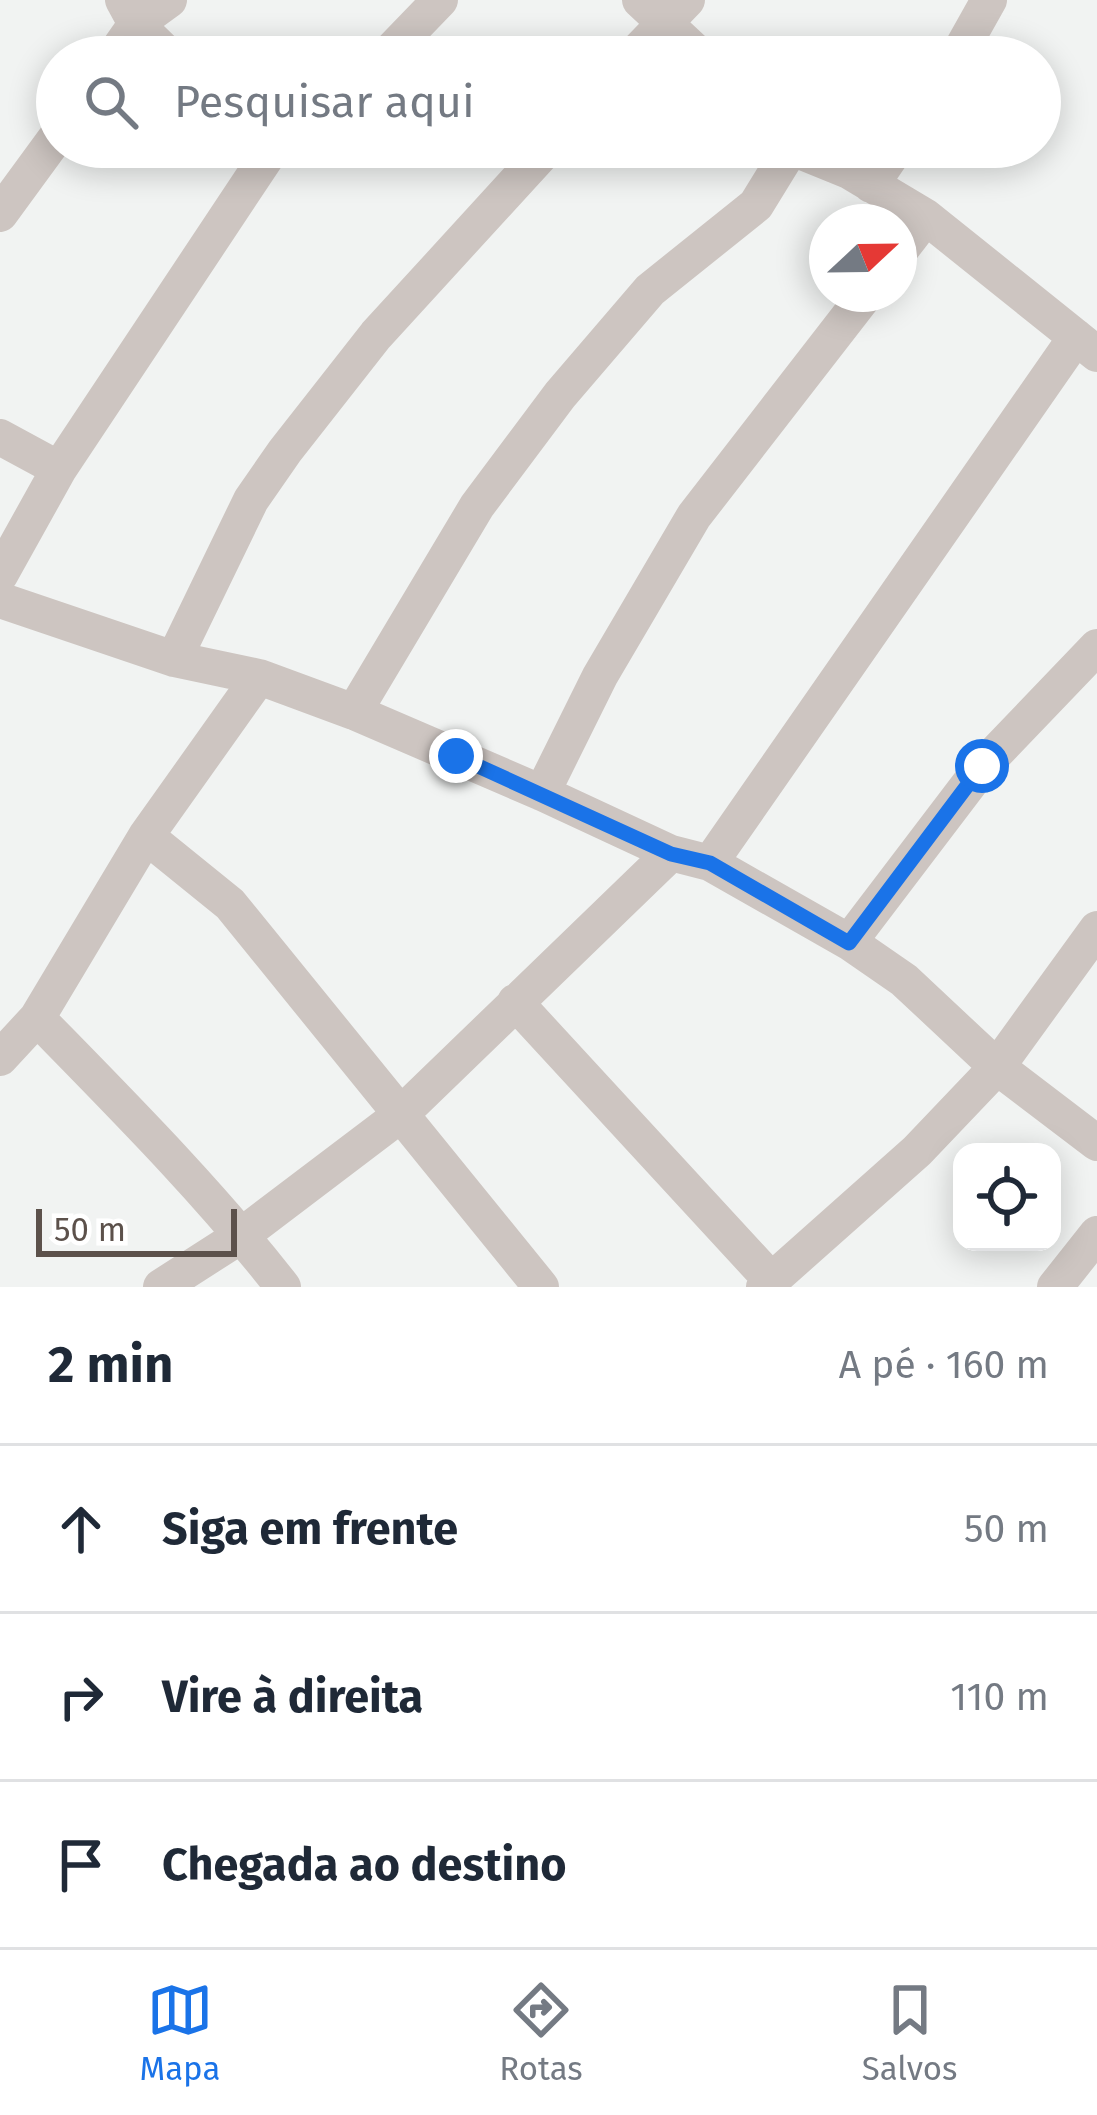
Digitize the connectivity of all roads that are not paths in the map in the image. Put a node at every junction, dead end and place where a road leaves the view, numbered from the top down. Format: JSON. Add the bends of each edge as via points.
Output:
{"nodes":[{"id":1,"x":169,"y":0,"type":"edge"},
{"id":2,"x":440,"y":0,"type":"edge"},
{"id":3,"x":989,"y":0,"type":"edge"},
{"id":4,"x":664,"y":8,"type":"edge"},
{"id":5,"x":129,"y":12,"type":"edge"},
{"id":6,"x":151,"y":36,"type":"edge"},
{"id":7,"x":405,"y":36,"type":"edge"},
{"id":8,"x":646,"y":36,"type":"edge"},
{"id":9,"x":685,"y":36,"type":"edge"},
{"id":10,"x":969,"y":36,"type":"edge"},
{"id":11,"x":36,"y":165,"type":"edge"},
{"id":12,"x":259,"y":168,"type":"edge"},
{"id":13,"x":529,"y":168,"type":"edge"},
{"id":14,"x":778,"y":168,"type":"edge"},
{"id":15,"x":842,"y":168,"type":"edge"},
{"id":16,"x":883,"y":168,"type":"edge"},
{"id":17,"x":872,"y":185,"type":"junction"},
{"id":18,"x":0,"y":214,"type":"edge"},
{"id":19,"x":926,"y":217,"type":"junction"},
{"id":20,"x":917,"y":229,"type":"edge"},
{"id":21,"x":852,"y":312,"type":"edge"},
{"id":22,"x":1086,"y":346,"type":"edge"},
{"id":23,"x":0,"y":437,"type":"edge"},
{"id":24,"x":59,"y":469,"type":"junction"},
{"id":25,"x":0,"y":575,"type":"edge"},
{"id":26,"x":0,"y":600,"type":"edge"},
{"id":27,"x":1097,"y":647,"type":"edge"},
{"id":28,"x":174,"y":659,"type":"junction"},
{"id":29,"x":259,"y":677,"type":"junction"},
{"id":30,"x":354,"y":712,"type":"junction"},
{"id":31,"x":542,"y":793,"type":"junction"},
{"id":32,"x":146,"y":836,"type":"junction"},
{"id":33,"x":671,"y":854,"type":"junction"},
{"id":34,"x":710,"y":863,"type":"junction"},
{"id":35,"x":1097,"y":929,"type":"edge"},
{"id":36,"x":849,"y":943,"type":"junction"},
{"id":37,"x":515,"y":1003,"type":"junction"},
{"id":38,"x":37,"y":1018,"type":"junction"},
{"id":39,"x":0,"y":1058,"type":"edge"},
{"id":40,"x":998,"y":1067,"type":"junction"},
{"id":41,"x":399,"y":1116,"type":"junction"},
{"id":42,"x":1097,"y":1142,"type":"edge"},
{"id":43,"x":242,"y":1234,"type":"junction"},
{"id":44,"x":1097,"y":1234,"type":"edge"},
{"id":45,"x":768,"y":1284,"type":"edge"},
{"id":46,"x":161,"y":1287,"type":"edge"},
{"id":47,"x":283,"y":1287,"type":"edge"},
{"id":48,"x":541,"y":1287,"type":"edge"},
{"id":49,"x":1055,"y":1287,"type":"edge"}],
"edges":[{"from":1,"to":5,"type":"street"},
{"from":2,"to":7,"type":"street"},
{"from":3,"to":10,"type":"street"},
{"from":4,"to":8,"type":"street"},
{"from":4,"to":9,"type":"street"},
{"from":5,"to":6,"type":"street"},
{"from":11,"to":18,"type":"street"},
{"from":12,"to":24,"type":"street"},
{"from":13,"to":28,"type":"street","via":[[376,335],[285,452],[251,500]]},
{"from":14,"to":30,"type":"street","via":[[756,205],[650,290],[560,395],[477,506]]},
{"from":15,"to":17,"type":"street"},
{"from":16,"to":17,"type":"street"},
{"from":17,"to":19,"type":"street"},
{"from":19,"to":20,"type":"street"},
{"from":19,"to":22,"type":"street"},
{"from":21,"to":31,"type":"street","via":[[694,516]]},
{"from":22,"to":34,"type":"street"},
{"from":23,"to":24,"type":"street"},
{"from":24,"to":25,"type":"street"},
{"from":26,"to":28,"type":"street"},
{"from":27,"to":36,"type":"street","via":[[982,766]]},
{"from":28,"to":29,"type":"street"},
{"from":29,"to":30,"type":"street"},
{"from":29,"to":32,"type":"street"},
{"from":30,"to":31,"type":"street"},
{"from":31,"to":33,"type":"street"},
{"from":32,"to":38,"type":"street"},
{"from":32,"to":41,"type":"street","via":[[230,904]]},
{"from":33,"to":34,"type":"street"},
{"from":33,"to":37,"type":"street"},
{"from":34,"to":36,"type":"street"},
{"from":35,"to":40,"type":"street"},
{"from":36,"to":40,"type":"street","via":[[904,980]]},
{"from":37,"to":41,"type":"street"},
{"from":37,"to":45,"type":"street"},
{"from":38,"to":39,"type":"street"},
{"from":38,"to":43,"type":"street"},
{"from":40,"to":42,"type":"street"},
{"from":40,"to":45,"type":"street"},
{"from":41,"to":43,"type":"street"},
{"from":41,"to":48,"type":"street"},
{"from":43,"to":46,"type":"street"},
{"from":43,"to":47,"type":"street"},
{"from":44,"to":49,"type":"street"}]}
